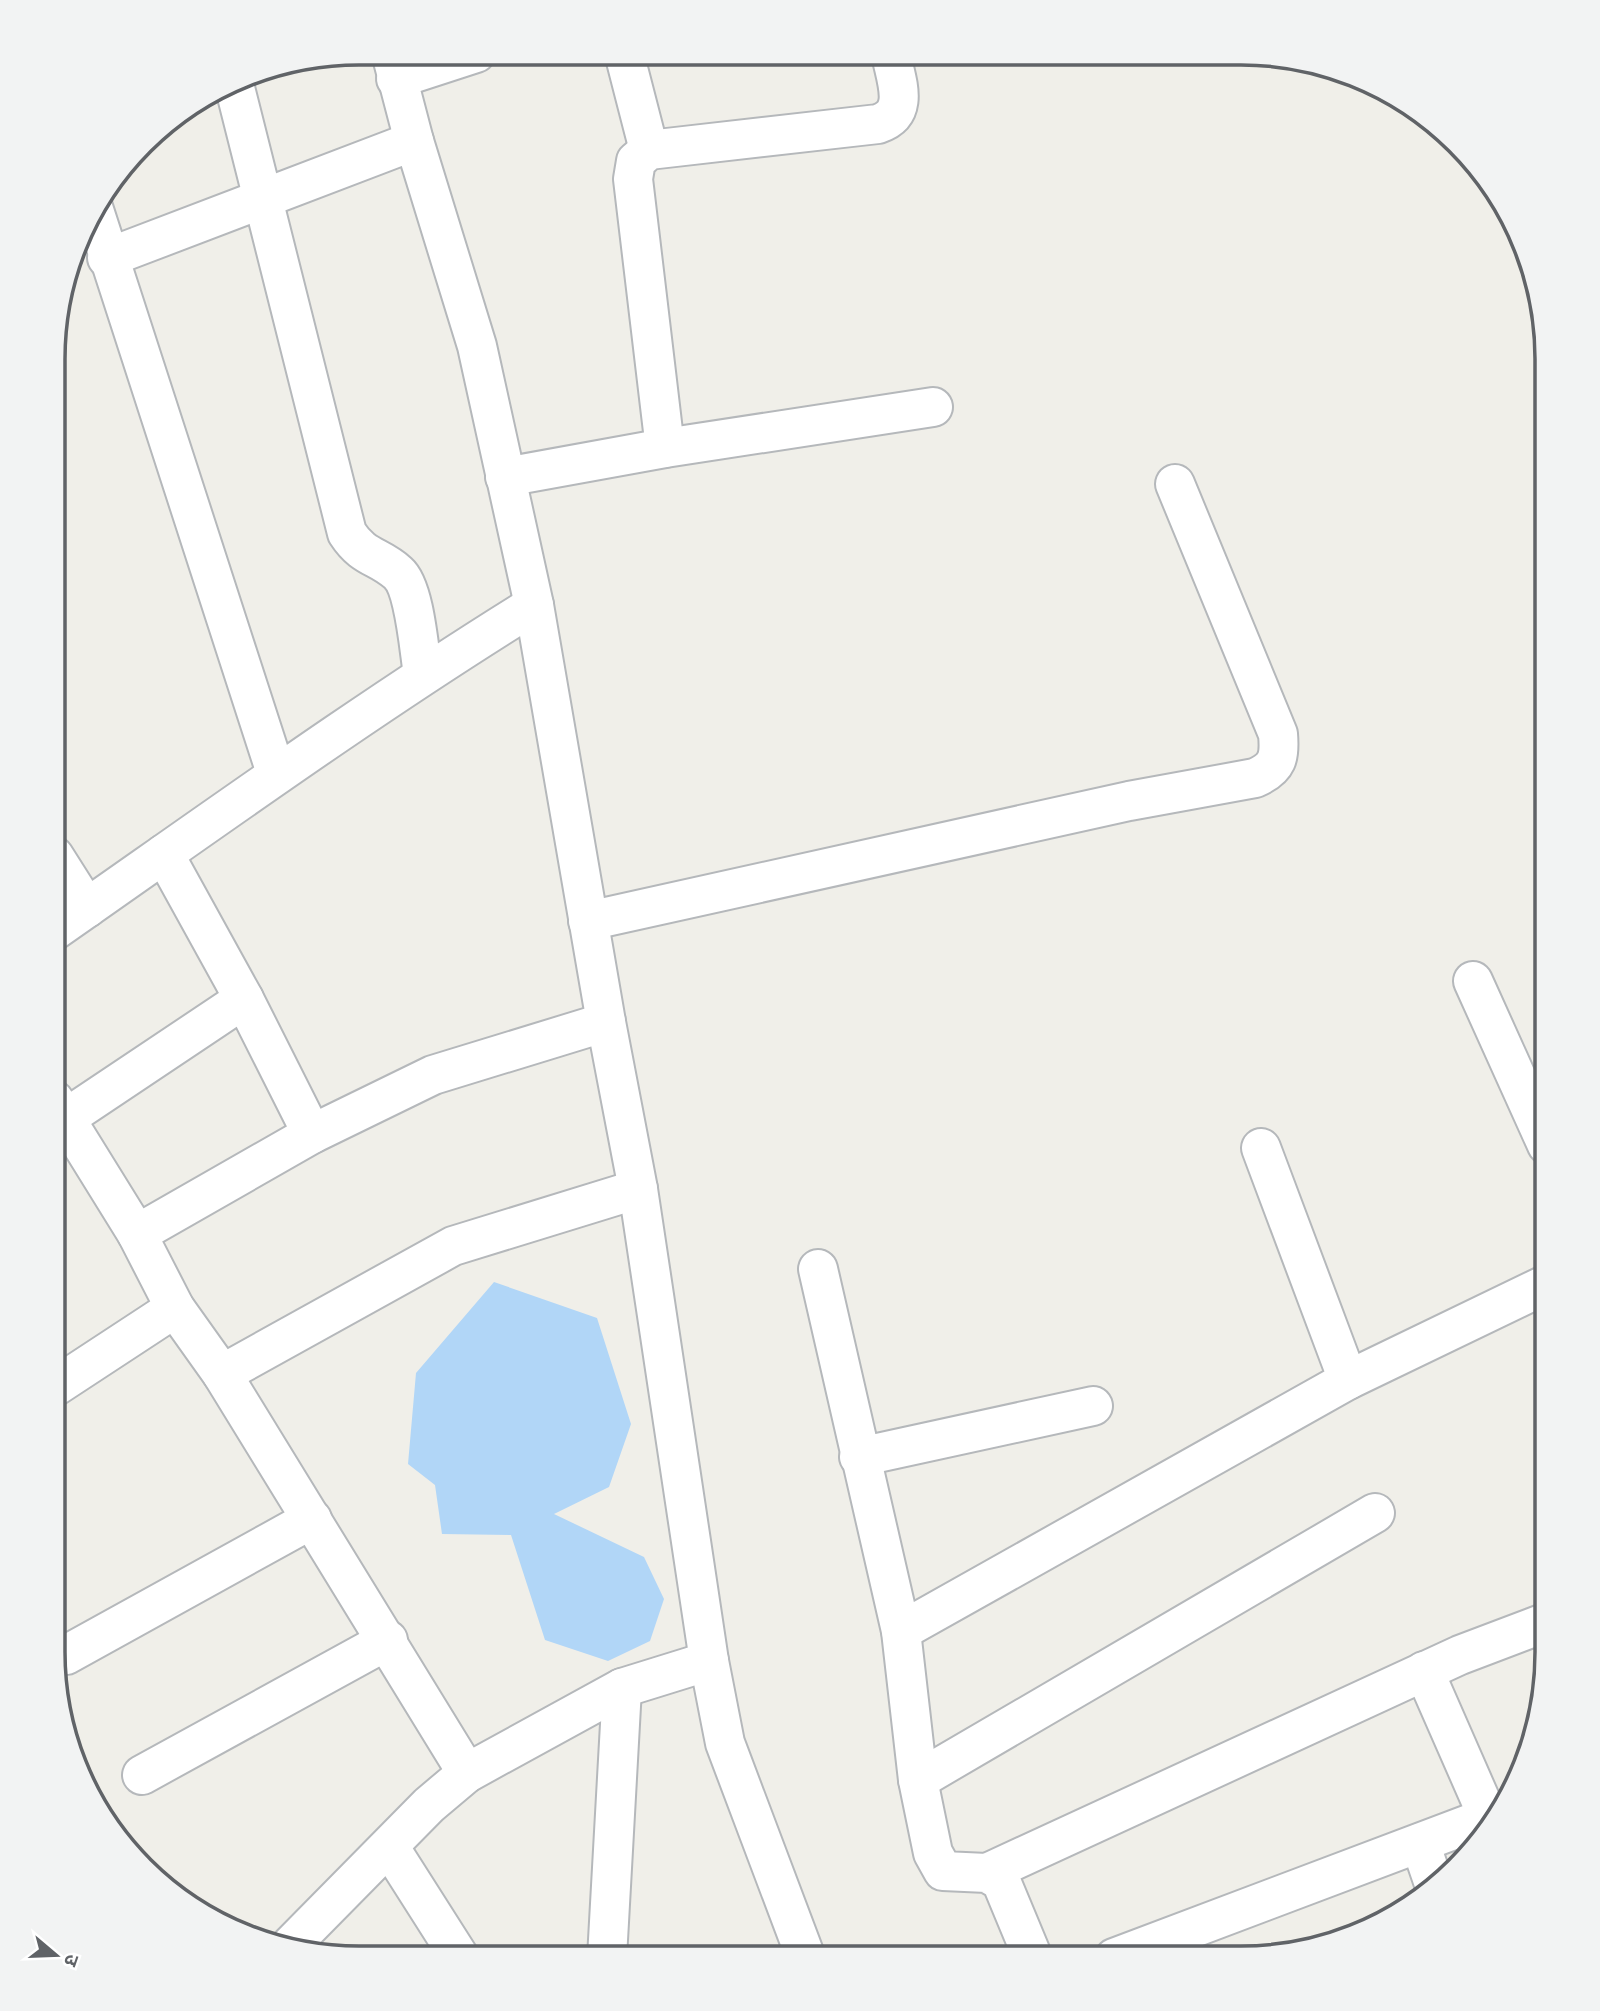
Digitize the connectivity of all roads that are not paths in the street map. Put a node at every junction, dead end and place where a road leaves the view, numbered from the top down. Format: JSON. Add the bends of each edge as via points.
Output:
{"nodes":[{"id":1,"x":627,"y":65,"type":"edge"},
{"id":2,"x":893,"y":65,"type":"edge"},
{"id":3,"x":393,"y":66,"type":"edge"},
{"id":4,"x":236,"y":92,"type":"edge"},
{"id":5,"x":414,"y":141,"type":"junction"},
{"id":6,"x":649,"y":150,"type":"junction"},
{"id":7,"x":262,"y":201,"type":"junction"},
{"id":8,"x":98,"y":224,"type":"edge"},
{"id":9,"x":107,"y":258,"type":"junction"},
{"id":10,"x":933,"y":407,"type":"dead end"},
{"id":11,"x":665,"y":448,"type":"junction"},
{"id":12,"x":505,"y":477,"type":"junction"},
{"id":13,"x":1175,"y":485,"type":"dead end"},
{"id":14,"x":534,"y":606,"type":"junction"},
{"id":15,"x":423,"y":674,"type":"junction"},
{"id":16,"x":276,"y":773,"type":"junction"},
{"id":17,"x":164,"y":854,"type":"junction"},
{"id":18,"x":65,"y":874,"type":"edge"},
{"id":19,"x":86,"y":908,"type":"junction"},
{"id":20,"x":588,"y":921,"type":"junction"},
{"id":21,"x":65,"y":923,"type":"edge"},
{"id":22,"x":1473,"y":981,"type":"dead end"},
{"id":23,"x":244,"y":999,"type":"junction"},
{"id":24,"x":606,"y":1022,"type":"junction"},
{"id":25,"x":65,"y":1106,"type":"edge"},
{"id":26,"x":65,"y":1117,"type":"edge"},
{"id":27,"x":1535,"y":1118,"type":"edge"},
{"id":28,"x":312,"y":1134,"type":"junction"},
{"id":29,"x":1261,"y":1148,"type":"dead end"},
{"id":30,"x":638,"y":1189,"type":"junction"},
{"id":31,"x":137,"y":1234,"type":"junction"},
{"id":32,"x":818,"y":1269,"type":"dead end"},
{"id":33,"x":1535,"y":1290,"type":"edge"},
{"id":34,"x":176,"y":1308,"type":"junction"},
{"id":35,"x":222,"y":1374,"type":"junction"},
{"id":36,"x":65,"y":1380,"type":"edge"},
{"id":37,"x":1348,"y":1380,"type":"junction"},
{"id":38,"x":1093,"y":1406,"type":"dead end"},
{"id":39,"x":859,"y":1458,"type":"junction"},
{"id":40,"x":1375,"y":1513,"type":"dead end"},
{"id":41,"x":312,"y":1519,"type":"junction"},
{"id":42,"x":1535,"y":1627,"type":"edge"},
{"id":43,"x":901,"y":1631,"type":"junction"},
{"id":44,"x":387,"y":1640,"type":"junction"},
{"id":45,"x":66,"y":1655,"type":"dead end"},
{"id":46,"x":709,"y":1661,"type":"junction"},
{"id":47,"x":1424,"y":1671,"type":"junction"},
{"id":48,"x":622,"y":1688,"type":"junction"},
{"id":49,"x":467,"y":1773,"type":"junction"},
{"id":50,"x":142,"y":1775,"type":"dead end"},
{"id":51,"x":918,"y":1780,"type":"junction"},
{"id":52,"x":1491,"y":1807,"type":"edge"},
{"id":53,"x":1484,"y":1818,"type":"edge"},
{"id":54,"x":1420,"y":1843,"type":"junction"},
{"id":55,"x":390,"y":1848,"type":"junction"},
{"id":56,"x":987,"y":1872,"type":"junction"},
{"id":57,"x":1431,"y":1876,"type":"edge"},
{"id":58,"x":296,"y":1940,"type":"edge"},
{"id":59,"x":452,"y":1946,"type":"edge"},
{"id":60,"x":606,"y":1946,"type":"edge"},
{"id":61,"x":801,"y":1946,"type":"edge"},
{"id":62,"x":1028,"y":1946,"type":"edge"},
{"id":63,"x":1146,"y":1946,"type":"edge"}],
"edges":[{"from":1,"to":6,"type":"street"},
{"from":2,"to":6,"type":"street","via":[[898,109],[892,119],[878,124]]},
{"from":3,"to":5,"type":"street"},
{"from":4,"to":7,"type":"street"},
{"from":5,"to":7,"type":"street"},
{"from":5,"to":12,"type":"street","via":[[477,346]]},
{"from":6,"to":11,"type":"street","via":[[636,161],[633,180]]},
{"from":7,"to":9,"type":"street"},
{"from":7,"to":15,"type":"street","via":[[347,533],[358,550],[401,575],[408,590]]},
{"from":8,"to":9,"type":"street"},
{"from":9,"to":16,"type":"street"},
{"from":10,"to":11,"type":"street"},
{"from":11,"to":12,"type":"street"},
{"from":12,"to":14,"type":"street"},
{"from":13,"to":20,"type":"street","via":[[1278,734],[1280,755],[1271,772]]},
{"from":14,"to":15,"type":"street"},
{"from":14,"to":20,"type":"street"},
{"from":15,"to":16,"type":"street"},
{"from":16,"to":17,"type":"street"},
{"from":17,"to":19,"type":"street"},
{"from":17,"to":23,"type":"street"},
{"from":18,"to":19,"type":"street"},
{"from":19,"to":21,"type":"street"},
{"from":20,"to":24,"type":"street"},
{"from":22,"to":27,"type":"street"},
{"from":23,"to":25,"type":"street"},
{"from":23,"to":28,"type":"street"},
{"from":24,"to":28,"type":"street","via":[[433,1075]]},
{"from":24,"to":30,"type":"street"},
{"from":26,"to":31,"type":"street"},
{"from":28,"to":31,"type":"street"},
{"from":29,"to":37,"type":"street"},
{"from":30,"to":35,"type":"street","via":[[453,1246]]},
{"from":30,"to":46,"type":"street"},
{"from":31,"to":34,"type":"street"},
{"from":32,"to":39,"type":"street"},
{"from":33,"to":37,"type":"street"},
{"from":34,"to":35,"type":"street"},
{"from":34,"to":36,"type":"street"},
{"from":35,"to":41,"type":"street"},
{"from":37,"to":43,"type":"street"},
{"from":38,"to":39,"type":"street"},
{"from":39,"to":43,"type":"street"},
{"from":40,"to":51,"type":"street"},
{"from":41,"to":44,"type":"street"},
{"from":41,"to":45,"type":"street"},
{"from":42,"to":47,"type":"street"},
{"from":43,"to":51,"type":"street"},
{"from":44,"to":49,"type":"street"},
{"from":44,"to":50,"type":"street"},
{"from":46,"to":48,"type":"street"},
{"from":46,"to":61,"type":"street","via":[[725,1743]]},
{"from":47,"to":52,"type":"street"},
{"from":47,"to":56,"type":"street"},
{"from":48,"to":49,"type":"street"},
{"from":48,"to":60,"type":"street"},
{"from":49,"to":55,"type":"street","via":[[429,1805]]},
{"from":51,"to":56,"type":"street","via":[[937,1864],[956,1874]]},
{"from":53,"to":54,"type":"street"},
{"from":54,"to":57,"type":"street"},
{"from":54,"to":63,"type":"street"},
{"from":55,"to":58,"type":"street"},
{"from":55,"to":59,"type":"street"},
{"from":56,"to":62,"type":"street","via":[[1001,1881]]}]}
